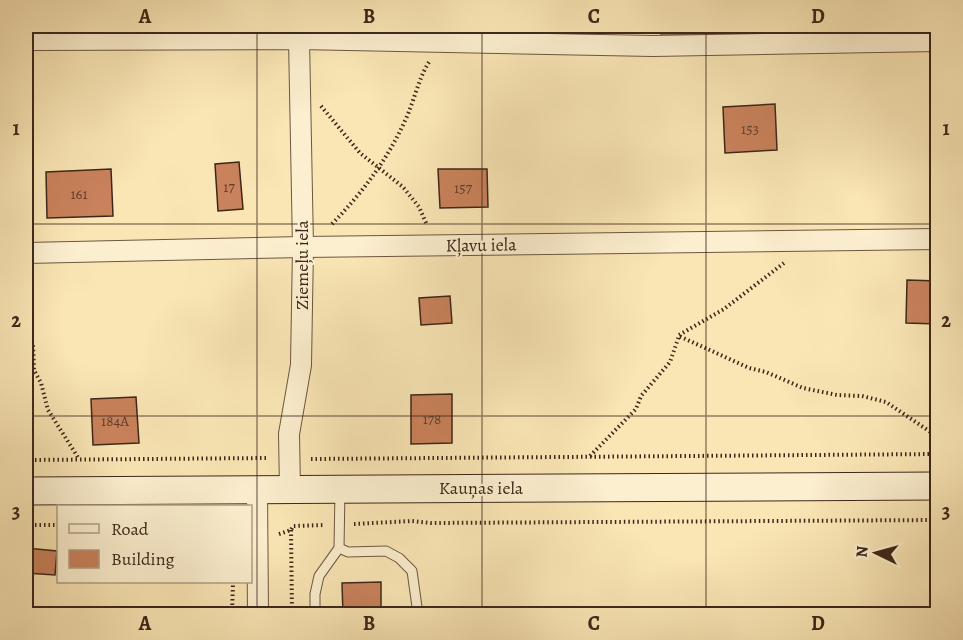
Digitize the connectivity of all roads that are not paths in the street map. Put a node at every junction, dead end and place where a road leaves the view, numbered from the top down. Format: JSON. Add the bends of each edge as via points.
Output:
{"nodes":[{"id":1,"x":299,"y":39,"type":"junction"},
{"id":2,"x":26,"y":40,"type":"edge"},
{"id":3,"x":938,"y":41,"type":"edge"},
{"id":4,"x":938,"y":239,"type":"edge"},
{"id":5,"x":303,"y":247,"type":"junction"},
{"id":6,"x":26,"y":253,"type":"edge"},
{"id":7,"x":938,"y":486,"type":"edge"},
{"id":8,"x":257,"y":489,"type":"junction"},
{"id":9,"x":290,"y":489,"type":"junction"},
{"id":10,"x":340,"y":489,"type":"junction"},
{"id":11,"x":26,"y":491,"type":"edge"},
{"id":12,"x":339,"y":548,"type":"junction"},
{"id":13,"x":258,"y":615,"type":"edge"},
{"id":14,"x":315,"y":615,"type":"edge"},
{"id":15,"x":418,"y":615,"type":"edge"}],
"edges":[{"from":1,"to":2,"type":"street"},
{"from":1,"to":3,"type":"street","via":[[653,46]]},
{"from":1,"to":5,"type":"street","name":"Ziemeļu iela"},
{"from":4,"to":5,"type":"street","name":"Kļavu iela"},
{"from":5,"to":6,"type":"street","name":"Kļavu iela"},
{"from":5,"to":9,"type":"street","name":"Ziemeļu iela","via":[[301,365],[289,434]]},
{"from":7,"to":10,"type":"street","name":"Kauņas iela"},
{"from":8,"to":9,"type":"street","name":"Kauņas iela"},
{"from":8,"to":11,"type":"street","name":"Kauņas iela"},
{"from":8,"to":13,"type":"street"},
{"from":9,"to":10,"type":"street","name":"Kauņas iela"},
{"from":10,"to":12,"type":"lane"},
{"from":12,"to":14,"type":"lane","via":[[319,576]]},
{"from":12,"to":15,"type":"lane","via":[[348,552],[386,551],[399,558],[412,571]]}]}
